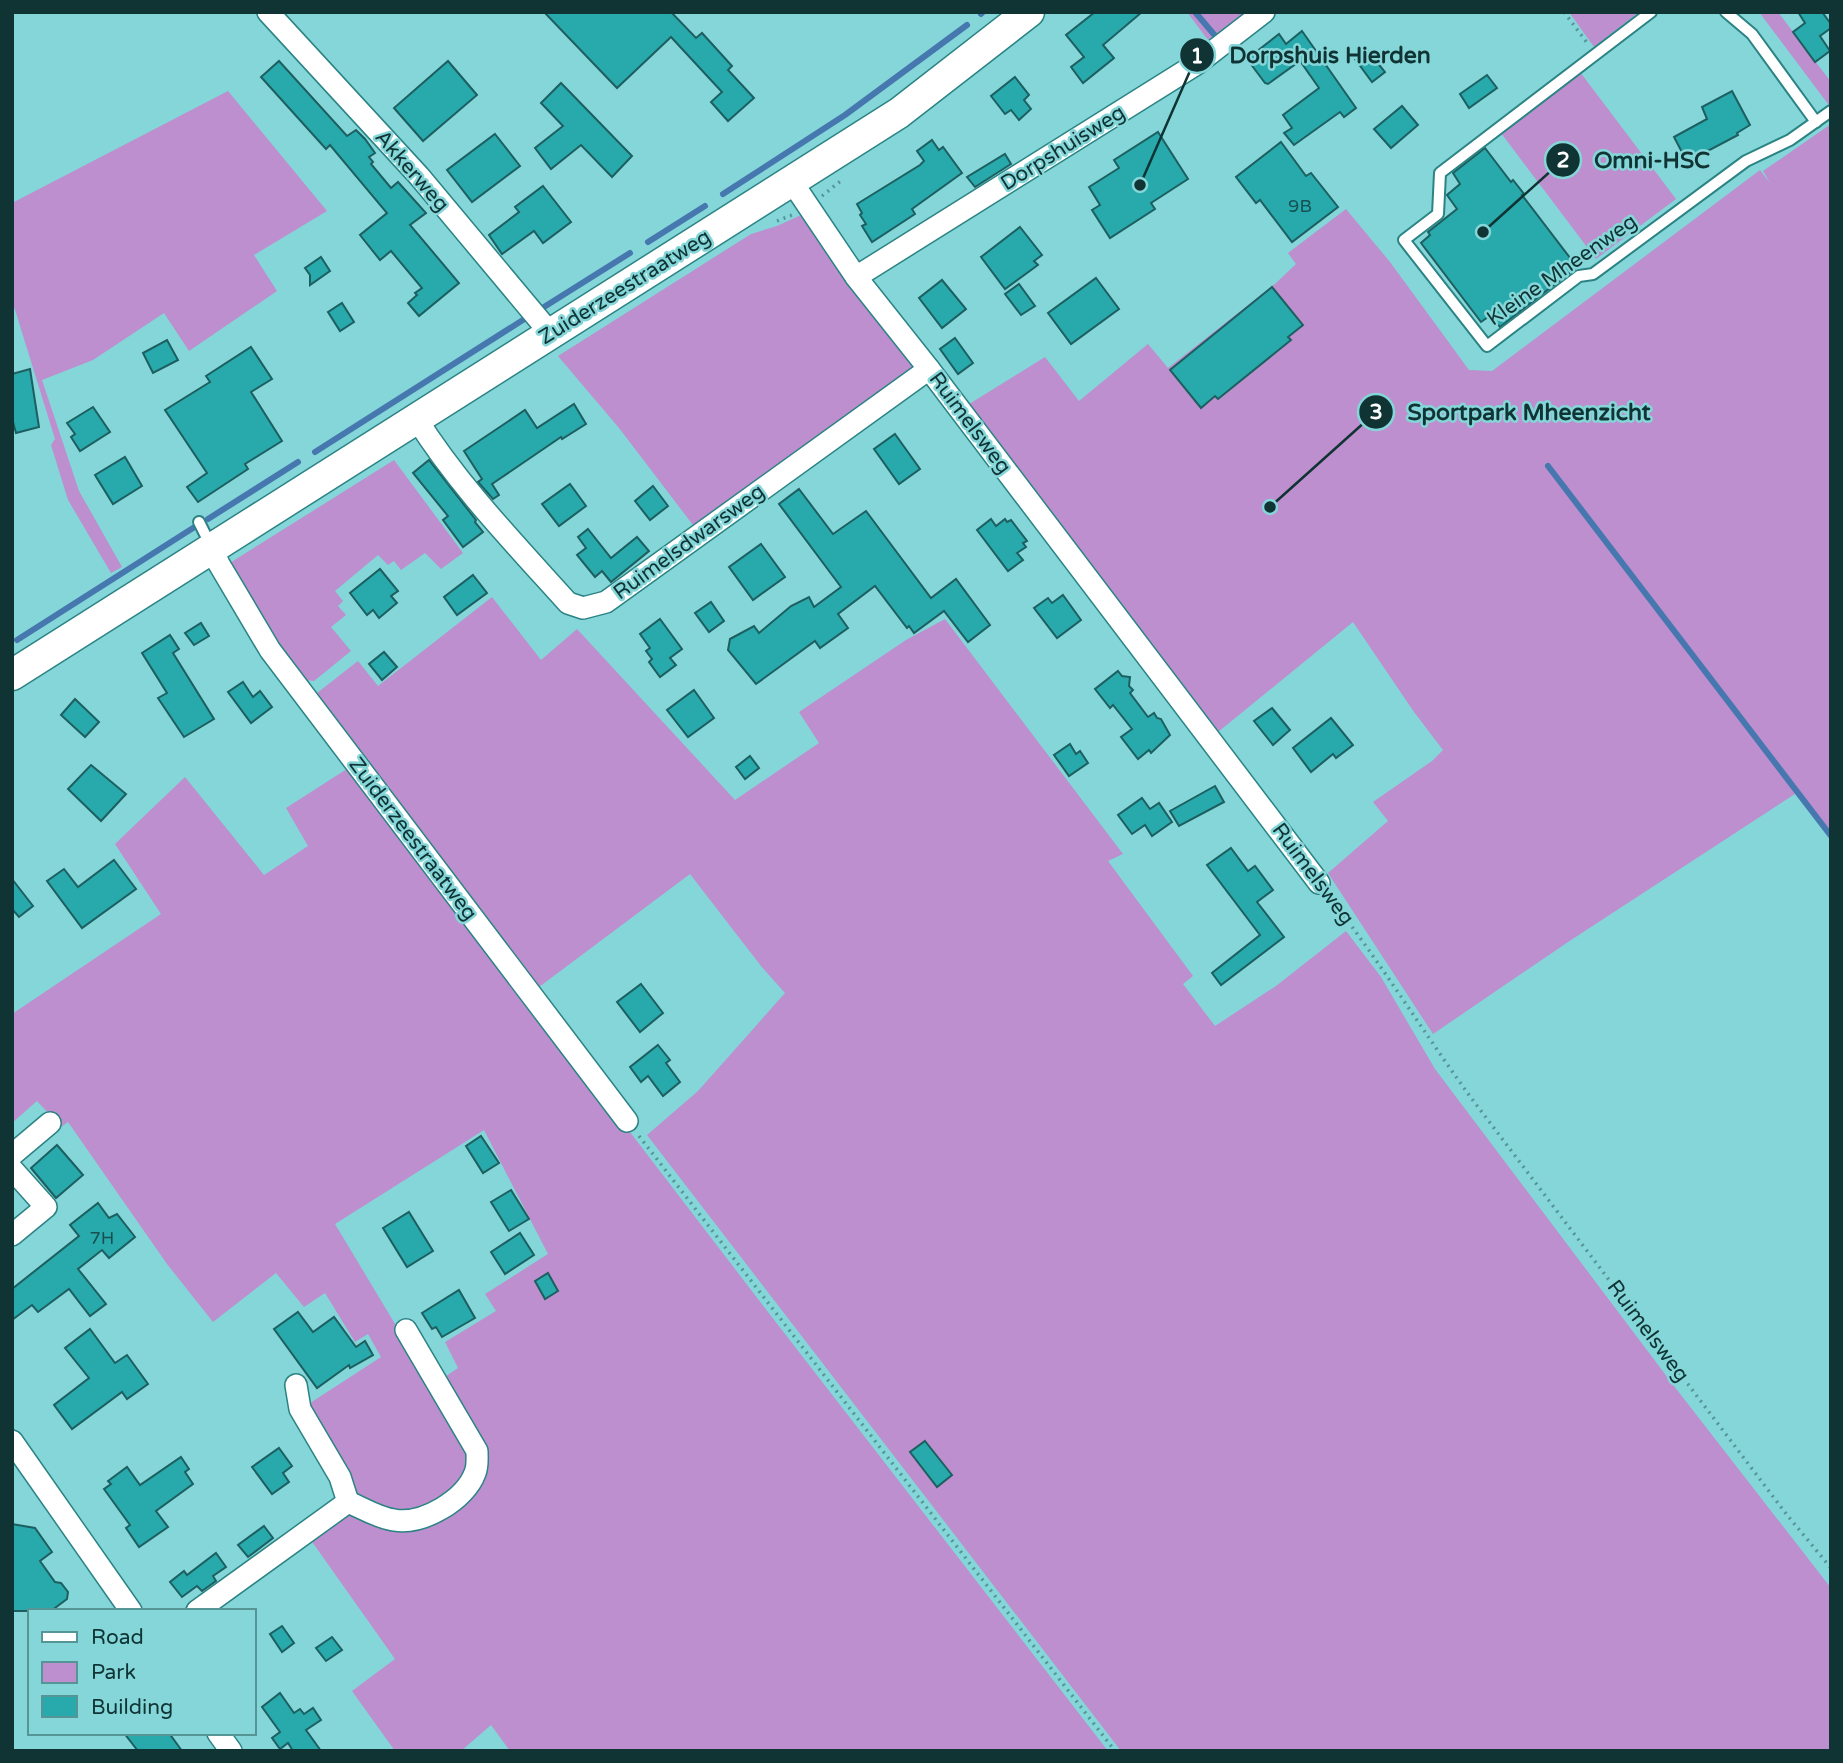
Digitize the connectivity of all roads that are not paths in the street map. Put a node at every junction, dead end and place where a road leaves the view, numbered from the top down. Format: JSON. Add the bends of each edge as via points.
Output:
{"nodes":[{"id":1,"x":268,"y":12,"type":"edge"},
{"id":2,"x":1029,"y":12,"type":"edge"},
{"id":3,"x":1264,"y":12,"type":"edge"},
{"id":4,"x":1651,"y":12,"type":"edge"},
{"id":5,"x":1726,"y":12,"type":"edge"},
{"id":6,"x":1831,"y":111,"type":"edge"},
{"id":7,"x":1816,"y":122,"type":"junction"},
{"id":8,"x":792,"y":182,"type":"junction"},
{"id":9,"x":856,"y":277,"type":"junction"},
{"id":10,"x":551,"y":334,"type":"junction"},
{"id":11,"x":929,"y":369,"type":"junction"},
{"id":12,"x":416,"y":418,"type":"junction"},
{"id":13,"x":199,"y":522,"type":"dead end"},
{"id":14,"x":212,"y":549,"type":"junction"},
{"id":15,"x":12,"y":675,"type":"edge"},
{"id":16,"x":1319,"y":883,"type":"road end"},
{"id":17,"x":627,"y":1121,"type":"road end"},
{"id":18,"x":50,"y":1123,"type":"dead end"},
{"id":19,"x":12,"y":1156,"type":"edge"},
{"id":20,"x":12,"y":1168,"type":"edge"},
{"id":21,"x":12,"y":1235,"type":"edge"},
{"id":22,"x":406,"y":1329,"type":"dead end"},
{"id":23,"x":296,"y":1385,"type":"dead end"},
{"id":24,"x":12,"y":1441,"type":"edge"},
{"id":25,"x":348,"y":1502,"type":"junction"},
{"id":26,"x":130,"y":1609,"type":"edge"},
{"id":27,"x":200,"y":1609,"type":"edge"},
{"id":28,"x":219,"y":1735,"type":"edge"},
{"id":29,"x":231,"y":1751,"type":"edge"}],
"edges":[{"from":1,"to":10,"type":"street","name":"Akkerweg","via":[[419,176]]},
{"from":2,"to":8,"type":"main road","name":"Zuiderzeestraatweg","via":[[899,113]]},
{"from":3,"to":9,"type":"street","name":"Dorpshuisweg","via":[[1198,63]]},
{"from":4,"to":7,"type":"lane","name":"Kleine Mheenweg","via":[[1440,173],[1438,214],[1404,240],[1487,346],[1746,161]]},
{"from":5,"to":7,"type":"lane","via":[[1752,34]]},
{"from":6,"to":7,"type":"lane","name":"Kleine Mheenweg"},
{"from":8,"to":9,"type":"street","name":"Ruimelsweg"},
{"from":8,"to":10,"type":"main road","name":"Zuiderzeestraatweg"},
{"from":9,"to":11,"type":"street","name":"Ruimelsweg"},
{"from":10,"to":12,"type":"main road","name":"Zuiderzeestraatweg"},
{"from":11,"to":12,"type":"street","name":"Ruimelsdwarsweg","via":[[606,602],[583,608],[568,603],[494,520]]},
{"from":11,"to":16,"type":"street","name":"Ruimelsweg"},
{"from":12,"to":14,"type":"main road","name":"Zuiderzeestraatweg"},
{"from":13,"to":14,"type":"lane"},
{"from":14,"to":15,"type":"main road","name":"Zuiderzeestraatweg"},
{"from":14,"to":17,"type":"street","name":"Zuiderzeestraatweg","via":[[270,650]]},
{"from":18,"to":19,"type":"street"},
{"from":20,"to":21,"type":"street","via":[[46,1208]]},
{"from":22,"to":25,"type":"street","via":[[477,1451],[475,1472],[456,1497],[420,1518],[392,1520]]},
{"from":23,"to":25,"type":"street","via":[[300,1409],[340,1477]]},
{"from":24,"to":26,"type":"street"},
{"from":25,"to":27,"type":"street"},
{"from":28,"to":29,"type":"street"}]}
